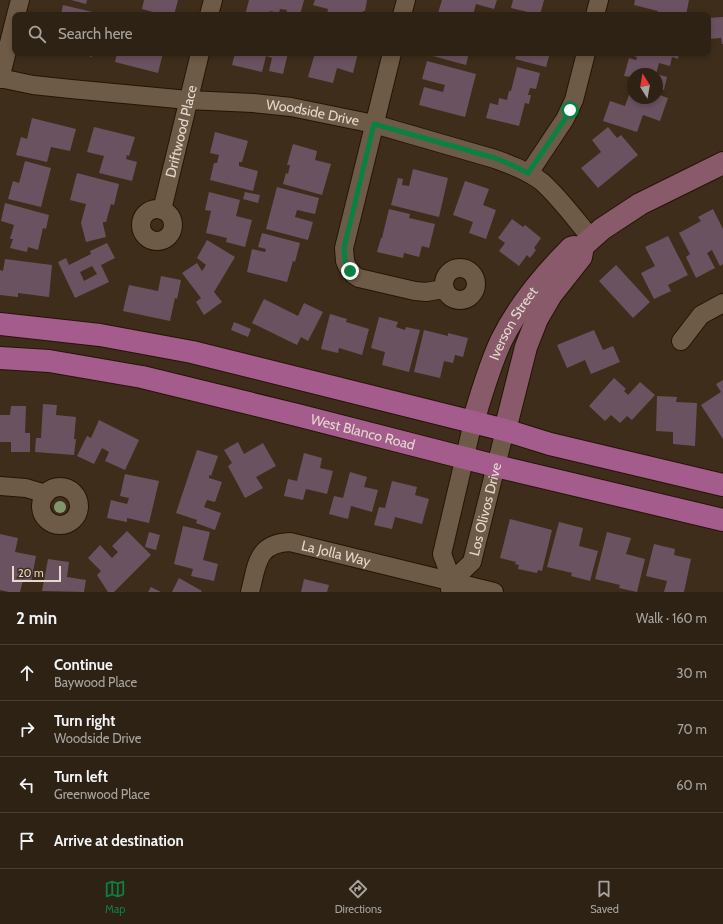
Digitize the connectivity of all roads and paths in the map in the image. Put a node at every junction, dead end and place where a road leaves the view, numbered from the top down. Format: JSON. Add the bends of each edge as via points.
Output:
{"nodes":[{"id":1,"x":20,"y":0,"type":"edge"},
{"id":2,"x":213,"y":0,"type":"edge"},
{"id":3,"x":406,"y":0,"type":"edge"},
{"id":4,"x":599,"y":0,"type":"edge"},
{"id":5,"x":17,"y":12,"type":"edge"},
{"id":6,"x":210,"y":12,"type":"edge"},
{"id":7,"x":403,"y":12,"type":"edge"},
{"id":8,"x":596,"y":12,"type":"edge"},
{"id":9,"x":12,"y":31,"type":"edge"},
{"id":10,"x":199,"y":56,"type":"edge"},
{"id":11,"x":391,"y":56,"type":"edge"},
{"id":12,"x":585,"y":56,"type":"edge"},
{"id":13,"x":0,"y":78,"type":"edge"},
{"id":14,"x":188,"y":100,"type":"junction"},
{"id":15,"x":374,"y":124,"type":"junction"},
{"id":16,"x":723,"y":163,"type":"edge"},
{"id":17,"x":528,"y":173,"type":"junction"},
{"id":18,"x":162,"y":210,"type":"dead end"},
{"id":19,"x":587,"y":242,"type":"junction"},
{"id":20,"x":444,"y":289,"type":"dead end"},
{"id":21,"x":723,"y":303,"type":"edge"},
{"id":22,"x":0,"y":324,"type":"edge"},
{"id":23,"x":681,"y":341,"type":"dead end"},
{"id":24,"x":0,"y":358,"type":"edge"},
{"id":25,"x":473,"y":422,"type":"junction"},
{"id":26,"x":505,"y":430,"type":"junction"},
{"id":27,"x":465,"y":458,"type":"junction"},
{"id":28,"x":496,"y":466,"type":"junction"},
{"id":29,"x":723,"y":485,"type":"edge"},
{"id":30,"x":0,"y":486,"type":"edge"},
{"id":31,"x":46,"y":494,"type":"dead end"},
{"id":32,"x":723,"y":520,"type":"edge"},
{"id":33,"x":451,"y":587,"type":"edge"},
{"id":34,"x":250,"y":592,"type":"edge"},
{"id":35,"x":494,"y":592,"type":"edge"}],
"edges":[{"from":1,"to":5,"type":"street"},
{"from":2,"to":6,"type":"street"},
{"from":3,"to":7,"type":"street"},
{"from":4,"to":8,"type":"street"},
{"from":9,"to":13,"type":"street"},
{"from":10,"to":14,"type":"street","name":"Driftwood Place"},
{"from":11,"to":15,"type":"street"},
{"from":12,"to":17,"type":"street","via":[[574,100],[565,119]]},
{"from":13,"to":14,"type":"street","name":"Woodside Drive","via":[[33,85]]},
{"from":14,"to":15,"type":"street","name":"Woodside Drive","via":[[291,107]]},
{"from":14,"to":18,"type":"street","name":"Driftwood Place"},
{"from":15,"to":17,"type":"street","name":"Woodside Drive","via":[[495,158]]},
{"from":15,"to":20,"type":"street","via":[[344,248],[346,266],[359,278],[415,291]]},
{"from":16,"to":19,"type":"street","name":"Iverson Street","via":[[640,204]]},
{"from":17,"to":19,"type":"street","name":"Woodside Drive","via":[[554,194]]},
{"from":19,"to":25,"type":"street","name":"Iverson Street","via":[[571,248],[559,260],[514,317],[492,365]]},
{"from":19,"to":26,"type":"street","name":"Iverson Street","via":[[581,257],[551,295],[530,333]]},
{"from":21,"to":23,"type":"street","via":[[701,315]]},
{"from":22,"to":25,"type":"main road","via":[[100,335],[192,352]]},
{"from":24,"to":27,"type":"main road","name":"West Blanco Road","via":[[49,361],[142,377]]},
{"from":25,"to":26,"type":"main road"},
{"from":25,"to":27,"type":"street"},
{"from":26,"to":28,"type":"street","name":"Los Olivos Drive"},
{"from":26,"to":29,"type":"main road","via":[[550,444]]},
{"from":27,"to":28,"type":"main road","name":"West Blanco Road"},
{"from":27,"to":33,"type":"street","via":[[442,554]]},
{"from":28,"to":32,"type":"main road","name":"West Blanco Road"},
{"from":28,"to":33,"type":"street","name":"Los Olivos Drive","via":[[472,562]]},
{"from":30,"to":31,"type":"street","via":[[26,488]]},
{"from":33,"to":34,"type":"street","name":"La Jolla Way","via":[[290,542],[281,542],[267,547],[262,553]]},
{"from":33,"to":35,"type":"street","name":"La Jolla Way"}]}
